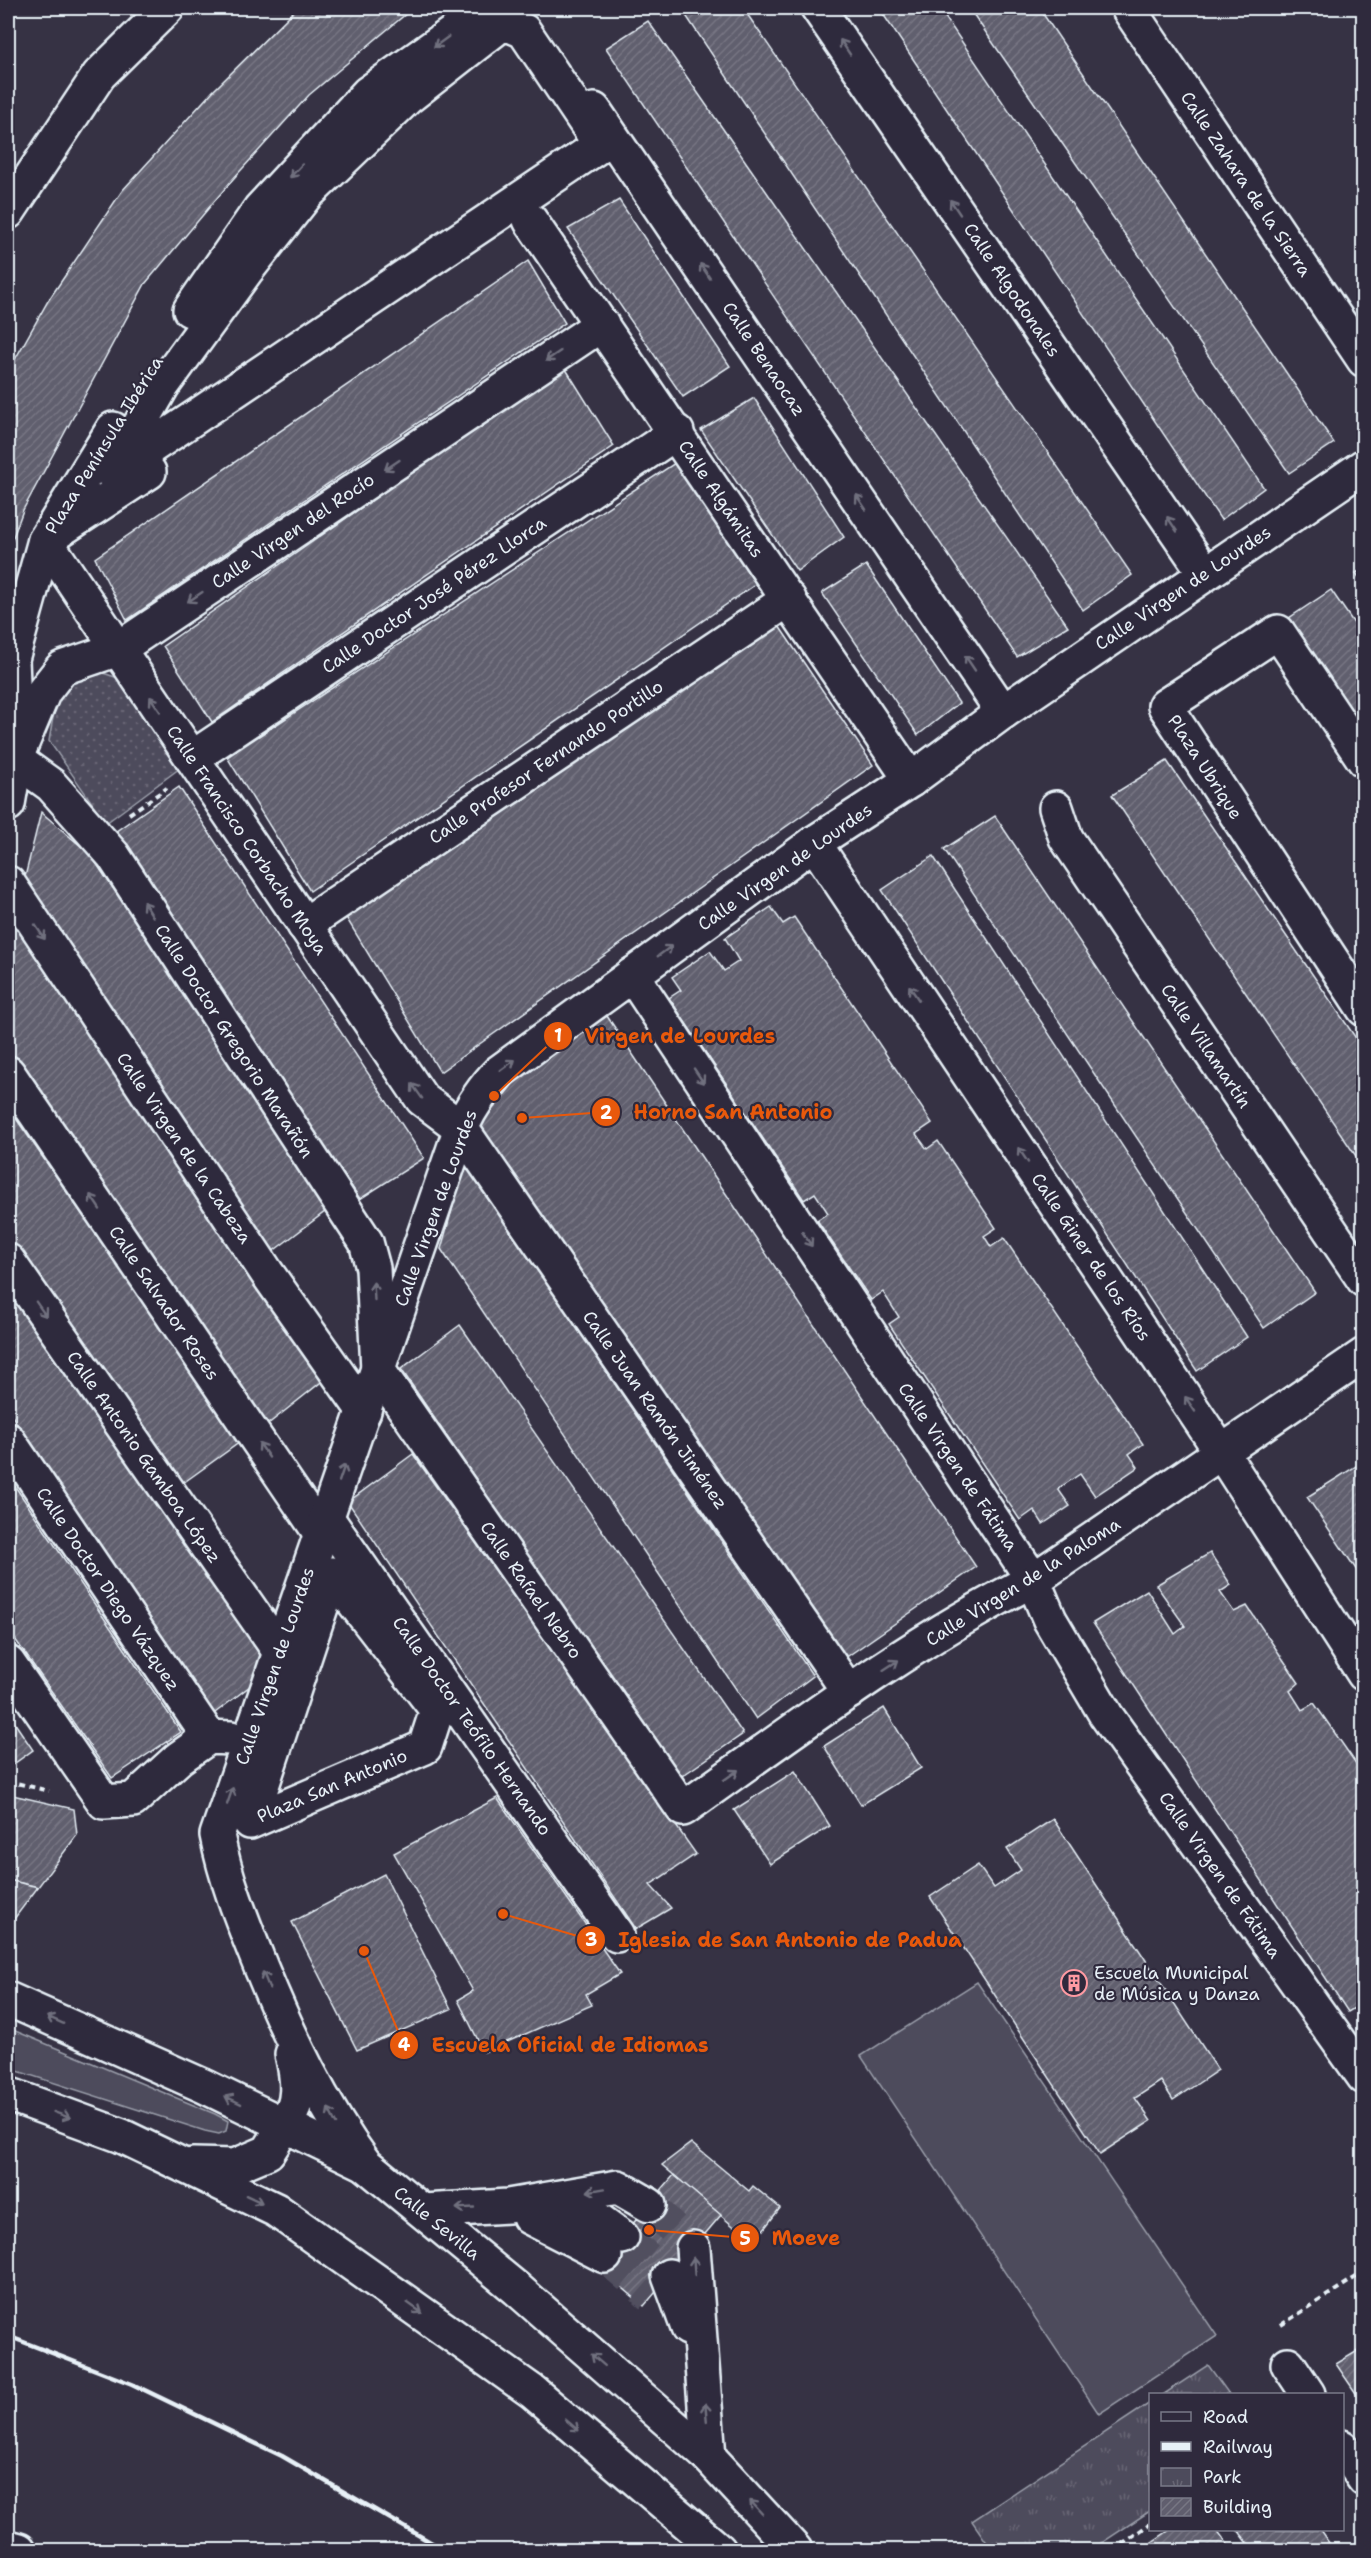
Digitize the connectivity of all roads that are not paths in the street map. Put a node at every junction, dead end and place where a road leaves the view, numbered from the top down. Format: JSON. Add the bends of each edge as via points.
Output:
{"nodes":[{"id":1,"x":167,"y":8,"type":"edge"},
{"id":2,"x":488,"y":8,"type":"edge"},
{"id":3,"x":524,"y":8,"type":"edge"},
{"id":4,"x":818,"y":8,"type":"edge"},
{"id":5,"x":1128,"y":8,"type":"edge"},
{"id":6,"x":609,"y":149,"type":"junction"},
{"id":7,"x":8,"y":212,"type":"edge"},
{"id":8,"x":530,"y":220,"type":"junction"},
{"id":9,"x":602,"y":324,"type":"junction"},
{"id":10,"x":1364,"y":360,"type":"edge"},
{"id":11,"x":676,"y":432,"type":"junction"},
{"id":12,"x":1364,"y":466,"type":"edge"},
{"id":13,"x":45,"y":540,"type":"junction"},
{"id":14,"x":1205,"y":573,"type":"junction"},
{"id":15,"x":789,"y":599,"type":"junction"},
{"id":16,"x":118,"y":649,"type":"junction"},
{"id":17,"x":1003,"y":712,"type":"junction"},
{"id":18,"x":12,"y":756,"type":"edge"},
{"id":19,"x":1364,"y":760,"type":"edge"},
{"id":20,"x":195,"y":762,"type":"junction"},
{"id":21,"x":911,"y":780,"type":"junction"},
{"id":22,"x":8,"y":804,"type":"edge"},
{"id":23,"x":1056,"y":808,"type":"dead end"},
{"id":24,"x":814,"y":843,"type":"junction"},
{"id":25,"x":8,"y":883,"type":"edge"},
{"id":26,"x":304,"y":925,"type":"junction"},
{"id":27,"x":632,"y":975,"type":"junction"},
{"id":28,"x":1364,"y":1009,"type":"edge"},
{"id":29,"x":8,"y":1073,"type":"edge"},
{"id":30,"x":461,"y":1128,"type":"junction"},
{"id":31,"x":8,"y":1261,"type":"edge"},
{"id":32,"x":1364,"y":1280,"type":"edge"},
{"id":33,"x":1364,"y":1355,"type":"edge"},
{"id":34,"x":378,"y":1370,"type":"junction"},
{"id":35,"x":364,"y":1411,"type":"junction"},
{"id":36,"x":8,"y":1440,"type":"edge"},
{"id":37,"x":1222,"y":1453,"type":"junction"},
{"id":38,"x":324,"y":1525,"type":"junction"},
{"id":39,"x":332,"y":1574,"type":"joint"},
{"id":40,"x":1033,"y":1580,"type":"junction"},
{"id":41,"x":280,"y":1652,"type":"junction"},
{"id":42,"x":8,"y":1663,"type":"edge"},
{"id":43,"x":1364,"y":1674,"type":"edge"},
{"id":44,"x":849,"y":1692,"type":"junction"},
{"id":45,"x":209,"y":1737,"type":"junction"},
{"id":46,"x":250,"y":1739,"type":"junction"},
{"id":47,"x":683,"y":1809,"type":"joint"},
{"id":48,"x":617,"y":1935,"type":"dead end"},
{"id":49,"x":8,"y":1999,"type":"edge"},
{"id":50,"x":288,"y":2034,"type":"junction"},
{"id":51,"x":1364,"y":2077,"type":"edge"},
{"id":52,"x":8,"y":2094,"type":"edge"},
{"id":53,"x":285,"y":2126,"type":"junction"},
{"id":54,"x":365,"y":2164,"type":"junction"},
{"id":55,"x":182,"y":2165,"type":"junction"},
{"id":56,"x":649,"y":2205,"type":"tunnel mouth"},
{"id":57,"x":508,"y":2206,"type":"junction"},
{"id":58,"x":423,"y":2211,"type":"junction"},
{"id":59,"x":614,"y":2246,"type":"tunnel mouth"},
{"id":60,"x":693,"y":2248,"type":"tunnel mouth"},
{"id":61,"x":660,"y":2286,"type":"tunnel mouth"},
{"id":62,"x":1288,"y":2364,"type":"dead end"},
{"id":63,"x":702,"y":2366,"type":"junction"},
{"id":64,"x":1307,"y":2393,"type":"edge"},
{"id":65,"x":1344,"y":2450,"type":"edge"},
{"id":66,"x":709,"y":2457,"type":"junction"},
{"id":67,"x":1364,"y":2479,"type":"edge"},
{"id":68,"x":8,"y":2547,"type":"edge"},
{"id":69,"x":19,"y":2550,"type":"edge"},
{"id":70,"x":719,"y":2550,"type":"edge"},
{"id":71,"x":795,"y":2550,"type":"edge"}],
"edges":[{"from":1,"to":7,"type":"street","via":[[99,75]]},
{"from":2,"to":13,"type":"street","name":"Plaza Península Ibérica","one_way":true,"via":[[368,93],[260,209],[145,375]]},
{"from":3,"to":6,"type":"street","name":"Calle Benaocaz"},
{"from":14,"to":4,"type":"street","name":"Calle Algodonales","one_way":true},
{"from":5,"to":10,"type":"street","name":"Calle Zahara de la Sierra"},
{"from":6,"to":6,"type":"street","name":"Plaza Península Ibérica","via":[[556,175],[112,473],[163,385],[306,195],[407,98],[499,26],[510,25],[524,31],[596,138]]},
{"from":6,"to":8,"type":"street","name":"Plaza Península Ibérica"},
{"from":17,"to":6,"type":"street","name":"Calle Benaocaz","one_way":true},
{"from":8,"to":9,"type":"street","name":"Calle Algámitas"},
{"from":8,"to":13,"type":"street","name":"Plaza Península Ibérica"},
{"from":9,"to":11,"type":"street","name":"Calle Algámitas"},
{"from":9,"to":16,"type":"street","name":"Calle Virgen del Rocío","one_way":true},
{"from":11,"to":15,"type":"street","name":"Calle Algámitas"},
{"from":11,"to":20,"type":"street","name":"Calle Doctor José Pérez Llorca"},
{"from":12,"to":14,"type":"street","name":"Calle Virgen de Lourdes"},
{"from":13,"to":16,"type":"street","name":"Calle Francisco Corbacho Moya"},
{"from":13,"to":18,"type":"street","via":[[12,659]]},
{"from":14,"to":17,"type":"street","name":"Calle Virgen de Lourdes"},
{"from":15,"to":21,"type":"street","name":"Calle Algámitas"},
{"from":15,"to":26,"type":"street","name":"Calle Profesor Fernando Portillo"},
{"from":16,"to":18,"type":"street","name":"Calle Virgen del Rocío","via":[[62,668],[44,691]]},
{"from":20,"to":16,"type":"street","name":"Calle Francisco Corbacho Moya","one_way":true},
{"from":17,"to":21,"type":"street","name":"Calle Virgen de Lourdes"},
{"from":18,"to":22,"type":"street"},
{"from":34,"to":18,"type":"street","name":"Calle Doctor Gregorio Marañón","one_way":true,"via":[[373,1268],[366,1242],[119,865],[51,785]]},
{"from":19,"to":28,"type":"street","name":"Plaza Ubrique","via":[[1278,632],[1165,706]]},
{"from":20,"to":26,"type":"street","name":"Calle Francisco Corbacho Moya"},
{"from":21,"to":24,"type":"street","name":"Calle Virgen de Lourdes"},
{"from":23,"to":32,"type":"street","name":"Calle Villamartín","via":[[1066,838]]},
{"from":27,"to":24,"type":"street","name":"Calle Virgen de Lourdes","one_way":true},
{"from":37,"to":24,"type":"street","name":"Calle Giner de los Ríos","one_way":true},
{"from":25,"to":35,"type":"street","name":"Calle Virgen de la Cabeza","one_way":true},
{"from":30,"to":26,"type":"street","name":"Calle Francisco Corbacho Moya","one_way":true,"via":[[422,1099]]},
{"from":30,"to":27,"type":"street","name":"Calle Virgen de Lourdes","one_way":true,"via":[[484,1088],[499,1072]]},
{"from":27,"to":40,"type":"street","name":"Calle Virgen de Fátima","one_way":true},
{"from":38,"to":29,"type":"street","name":"Calle Salvador Roses","one_way":true},
{"from":30,"to":34,"type":"street","name":"Calle Virgen de Lourdes"},
{"from":30,"to":44,"type":"street","name":"Calle Juan Ramón Jiménez"},
{"from":31,"to":41,"type":"street","name":"Calle Antonio Gamboa López","one_way":true},
{"from":33,"to":37,"type":"street","name":"Calle Virgen de la Paloma"},
{"from":34,"to":35,"type":"street","name":"Calle Virgen de Lourdes"},
{"from":34,"to":47,"type":"street","name":"Calle Rafael Nebro"},
{"from":38,"to":35,"type":"street","name":"Calle Virgen de Lourdes","one_way":true},
{"from":36,"to":45,"type":"street","name":"Calle Doctor Diego Vázquez"},
{"from":37,"to":40,"type":"street","name":"Calle Virgen de la Paloma"},
{"from":37,"to":43,"type":"street","name":"Calle Giner de los Ríos"},
{"from":38,"to":41,"type":"street","name":"Calle Virgen de Lourdes"},
{"from":38,"to":48,"type":"street","name":"Calle Doctor Teófilo Hernando"},
{"from":39,"to":39,"type":"street","name":"Plaza San Antonio","via":[[259,1795],[250,1822],[425,1747],[437,1710]]},
{"from":44,"to":40,"type":"street","name":"Calle Virgen de la Paloma","one_way":true,"via":[[940,1643],[983,1606]]},
{"from":40,"to":51,"type":"street","name":"Calle Virgen de Fátima","via":[[1099,1720]]},
{"from":41,"to":46,"type":"street","name":"Calle Virgen de Lourdes"},
{"from":42,"to":45,"type":"street","via":[[104,1802],[133,1800]]},
{"from":47,"to":44,"type":"street","name":"Calle Virgen de la Paloma","one_way":true},
{"from":45,"to":46,"type":"street"},
{"from":50,"to":46,"type":"street","name":"Calle Virgen de Lourdes","one_way":true,"via":[[239,1913],[217,1835]]},
{"from":53,"to":49,"type":"street","name":"Calle Sevilla","one_way":true},
{"from":50,"to":53,"type":"street","via":[[298,2081],[294,2112]]},
{"from":54,"to":50,"type":"street","name":"Calle Virgen de Lourdes","one_way":true,"via":[[336,2125]]},
{"from":52,"to":55,"type":"street","one_way":true,"via":[[122,2136]]},
{"from":53,"to":54,"type":"street","name":"Calle Sevilla"},
{"from":53,"to":55,"type":"street","via":[[268,2152],[235,2166]]},
{"from":54,"to":58,"type":"street","name":"Calle Sevilla"},
{"from":55,"to":70,"type":"street","one_way":true,"via":[[276,2210],[533,2392]]},
{"from":56,"to":57,"type":"street","one_way":true,"via":[[618,2187]]},
{"from":57,"to":58,"type":"street","one_way":true},
{"from":57,"to":59,"type":"street"},
{"from":66,"to":58,"type":"street","name":"Calle Sevilla","one_way":true},
{"from":63,"to":60,"type":"street","one_way":true},
{"from":61,"to":63,"type":"street"},
{"from":62,"to":64,"type":"street"},
{"from":66,"to":63,"type":"street","one_way":true},
{"from":65,"to":67,"type":"street"},
{"from":71,"to":66,"type":"street","name":"Calle Sevilla","one_way":true},
{"from":68,"to":69,"type":"street"}]}
